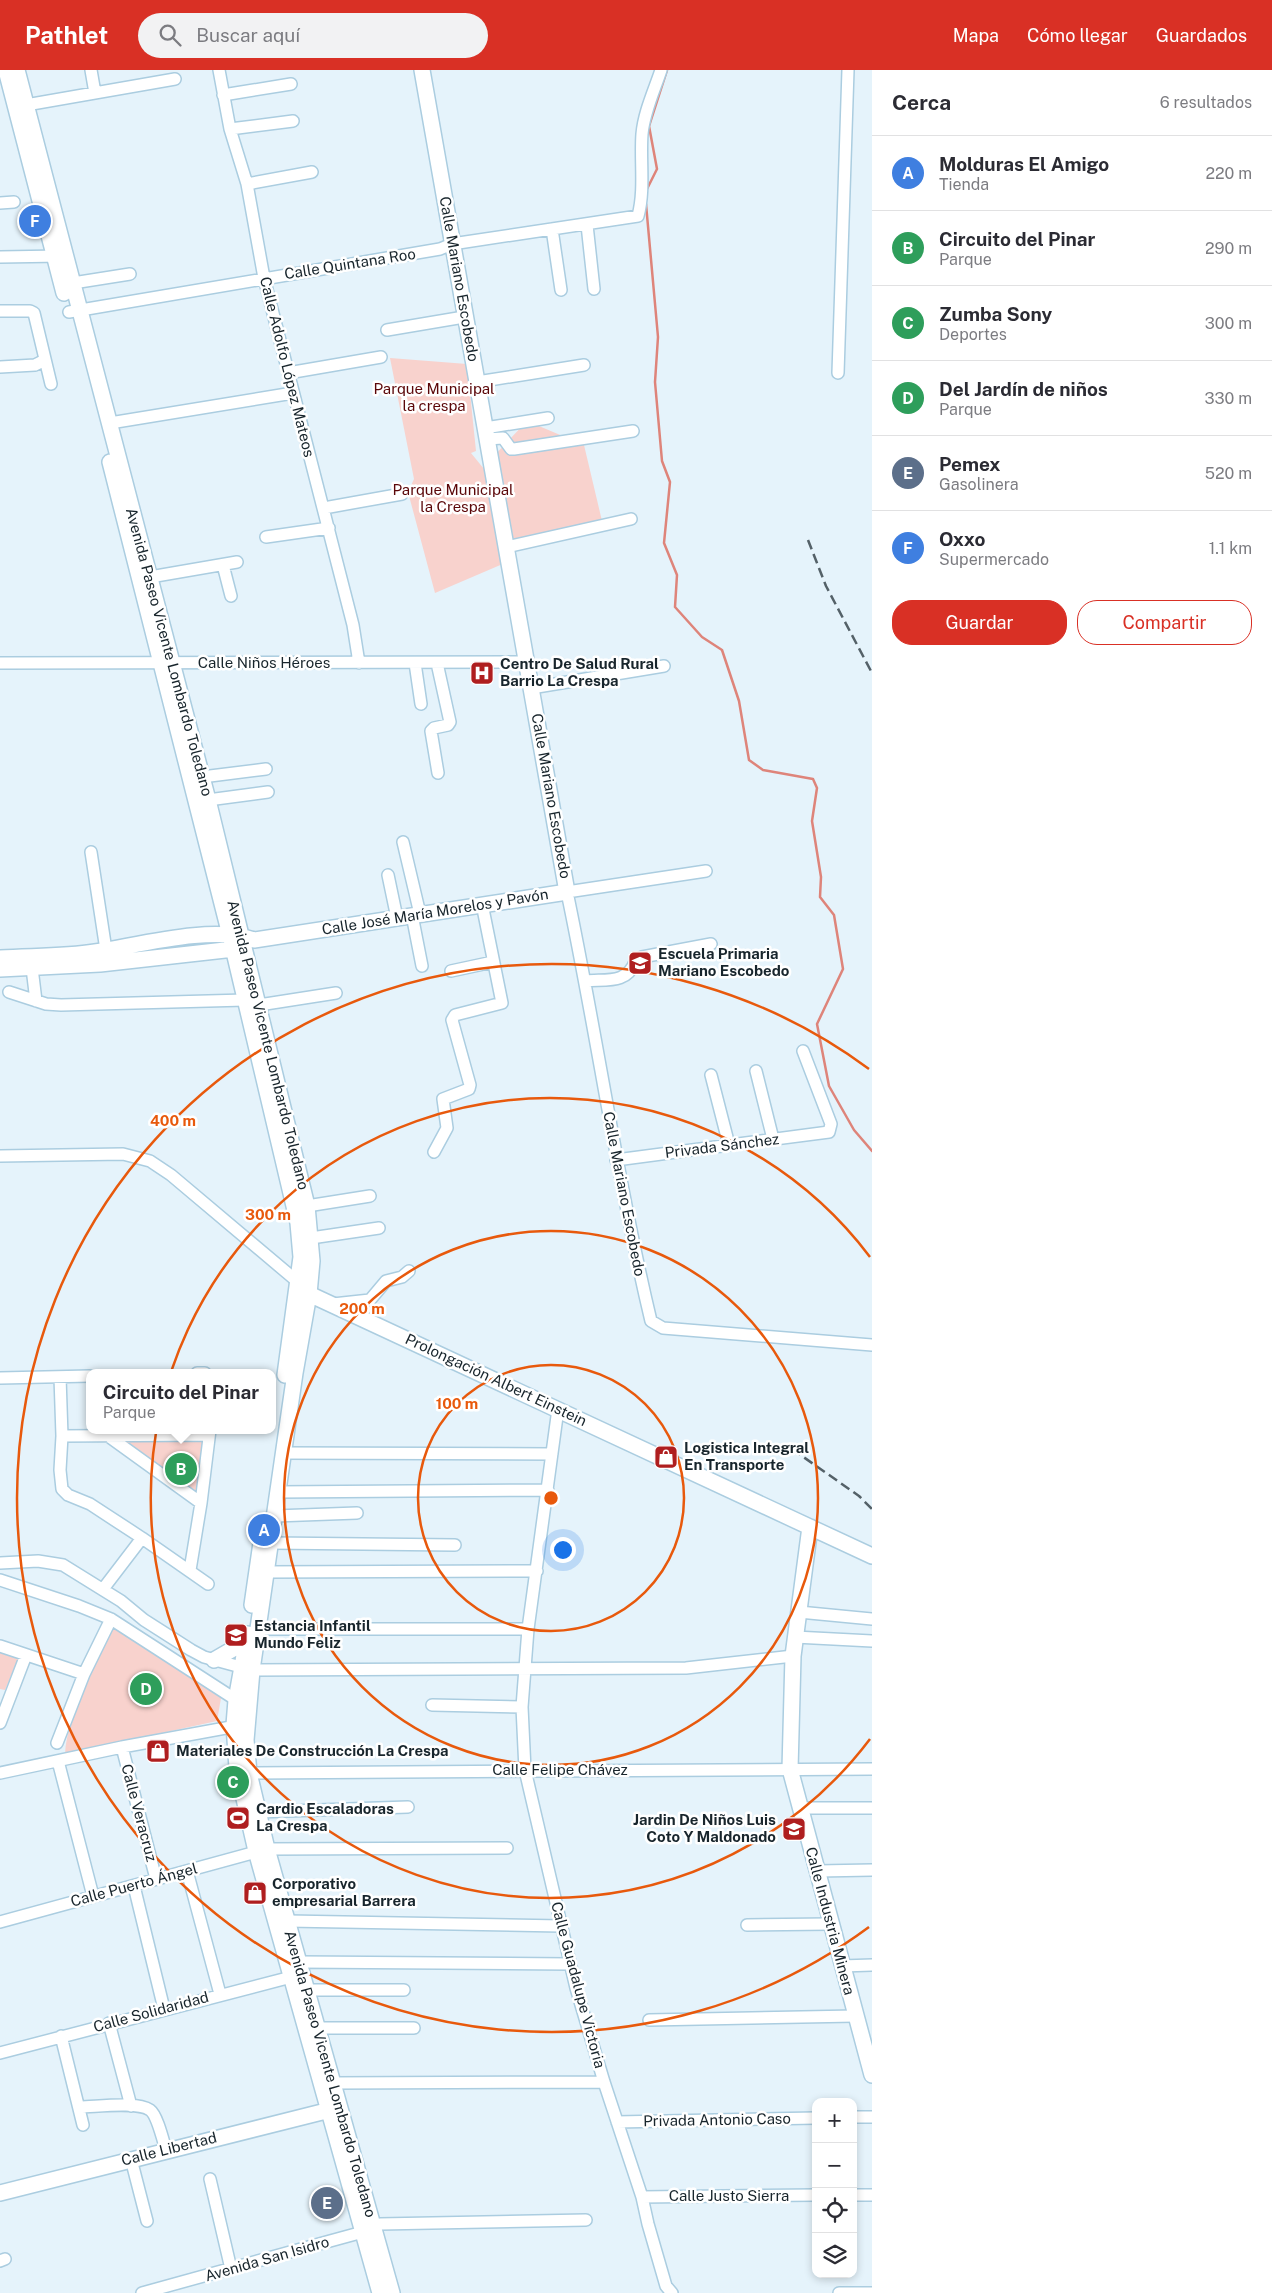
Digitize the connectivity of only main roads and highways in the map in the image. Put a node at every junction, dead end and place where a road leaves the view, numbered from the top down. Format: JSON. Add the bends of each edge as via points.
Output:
{"nodes":[{"id":1,"x":422,"y":70,"type":"edge"},
{"id":2,"x":13,"y":87,"type":"edge"},
{"id":3,"x":61,"y":256,"type":"junction"},
{"id":4,"x":74,"y":311,"type":"junction"},
{"id":5,"x":165,"y":663,"type":"junction"},
{"id":6,"x":567,"y":892,"type":"joint"},
{"id":7,"x":241,"y":942,"type":"junction"},
{"id":8,"x":0,"y":958,"type":"edge"},
{"id":9,"x":60,"y":960,"type":"junction"},
{"id":10,"x":0,"y":969,"type":"edge"},
{"id":11,"x":252,"y":1003,"type":"junction"},
{"id":12,"x":298,"y":1282,"type":"junction"},
{"id":13,"x":309,"y":1294,"type":"junction"},
{"id":14,"x":810,"y":1527,"type":"junction"},
{"id":15,"x":872,"y":1556,"type":"edge"},
{"id":16,"x":254,"y":1631,"type":"junction"},
{"id":17,"x":214,"y":1660,"type":"road end"},
{"id":18,"x":240,"y":1725,"type":"junction"},
{"id":19,"x":262,"y":1850,"type":"junction"},
{"id":20,"x":298,"y":1971,"type":"junction"},
{"id":21,"x":870,"y":2060,"type":"edge"},
{"id":22,"x":872,"y":2075,"type":"edge"},
{"id":23,"x":334,"y":2108,"type":"junction"},
{"id":24,"x":0,"y":2193,"type":"edge"},
{"id":25,"x":385,"y":2289,"type":"edge"}],
"edges":[{"from":1,"to":6,"type":"main road","name":"Calle Mariano Escobedo"},
{"from":2,"to":3,"type":"main road","name":"Avenida Paseo Vicente Lombardo Toledano"},
{"from":3,"to":4,"type":"main road","name":"Avenida Paseo Vicente Lombardo Toledano"},
{"from":3,"to":4,"type":"main road","name":"Avenida Paseo Vicente Lombardo Toledano","via":[[73,283]]},
{"from":4,"to":5,"type":"main road","name":"Avenida Paseo Vicente Lombardo Toledano","via":[[111,466]]},
{"from":4,"to":5,"type":"main road","name":"Avenida Paseo Vicente Lombardo Toledano","via":[[110,423],[150,577]]},
{"from":5,"to":7,"type":"main road","name":"Avenida Paseo Vicente Lombardo Toledano"},
{"from":5,"to":7,"type":"main road","name":"Avenida Paseo Vicente Lombardo Toledano","via":[[202,777]]},
{"from":6,"to":7,"type":"main road","name":"Calle José María Morelos y Pavón"},
{"from":7,"to":9,"type":"main road","name":"Calle José María Morelos y Pavón"},
{"from":7,"to":9,"type":"main road","name":"Calle José María Morelos y Pavón","via":[[199,936]]},
{"from":7,"to":11,"type":"main road","name":"Avenida Paseo Vicente Lombardo Toledano"},
{"from":8,"to":9,"type":"main road","name":"Calle José María Morelos y Pavón"},
{"from":9,"to":10,"type":"main road","name":"Calle José María Morelos y Pavón","via":[[32,968]]},
{"from":11,"to":12,"type":"main road","name":"Avenida Paseo Vicente Lombardo Toledano","via":[[298,1223],[301,1257]]},
{"from":11,"to":13,"type":"main road","name":"Avenida Paseo Vicente Lombardo Toledano","via":[[307,1206],[312,1261]]},
{"from":12,"to":13,"type":"main road","name":"Prolongación Albert Einstein"},
{"from":12,"to":16,"type":"main road","name":"Avenida Paseo Vicente Lombardo Toledano"},
{"from":13,"to":14,"type":"main road","name":"Prolongación Albert Einstein"},
{"from":13,"to":16,"type":"main road","name":"Avenida Paseo Vicente Lombardo Toledano","via":[[283,1453],[268,1572]]},
{"from":14,"to":15,"type":"main road","name":"Prolongación Albert Einstein"},
{"from":14,"to":21,"type":"main road","name":"Calle Industria Minera","via":[[793,1656],[790,1769],[855,2016]]},
{"from":16,"to":17,"type":"main road","via":[[234,1649]]},
{"from":16,"to":18,"type":"main road","name":"Avenida Paseo Vicente Lombardo Toledano"},
{"from":18,"to":19,"type":"main road","name":"Avenida Paseo Vicente Lombardo Toledano","via":[[258,1812]]},
{"from":18,"to":19,"type":"main road","name":"Avenida Paseo Vicente Lombardo Toledano","via":[[237,1768]]},
{"from":19,"to":20,"type":"main road","name":"Avenida Paseo Vicente Lombardo Toledano"},
{"from":19,"to":20,"type":"main road","name":"Avenida Paseo Vicente Lombardo Toledano","via":[[288,1921]]},
{"from":20,"to":23,"type":"main road","name":"Avenida Paseo Vicente Lombardo Toledano"},
{"from":20,"to":23,"type":"main road","name":"Avenida Paseo Vicente Lombardo Toledano","via":[[307,1990],[333,2083]]},
{"from":21,"to":22,"type":"main road","name":"Calle Industria Minera"},
{"from":23,"to":24,"type":"main road","name":"Calle Libertad"},
{"from":23,"to":25,"type":"main road","name":"Avenida Paseo Vicente Lombardo Toledano"}]}
